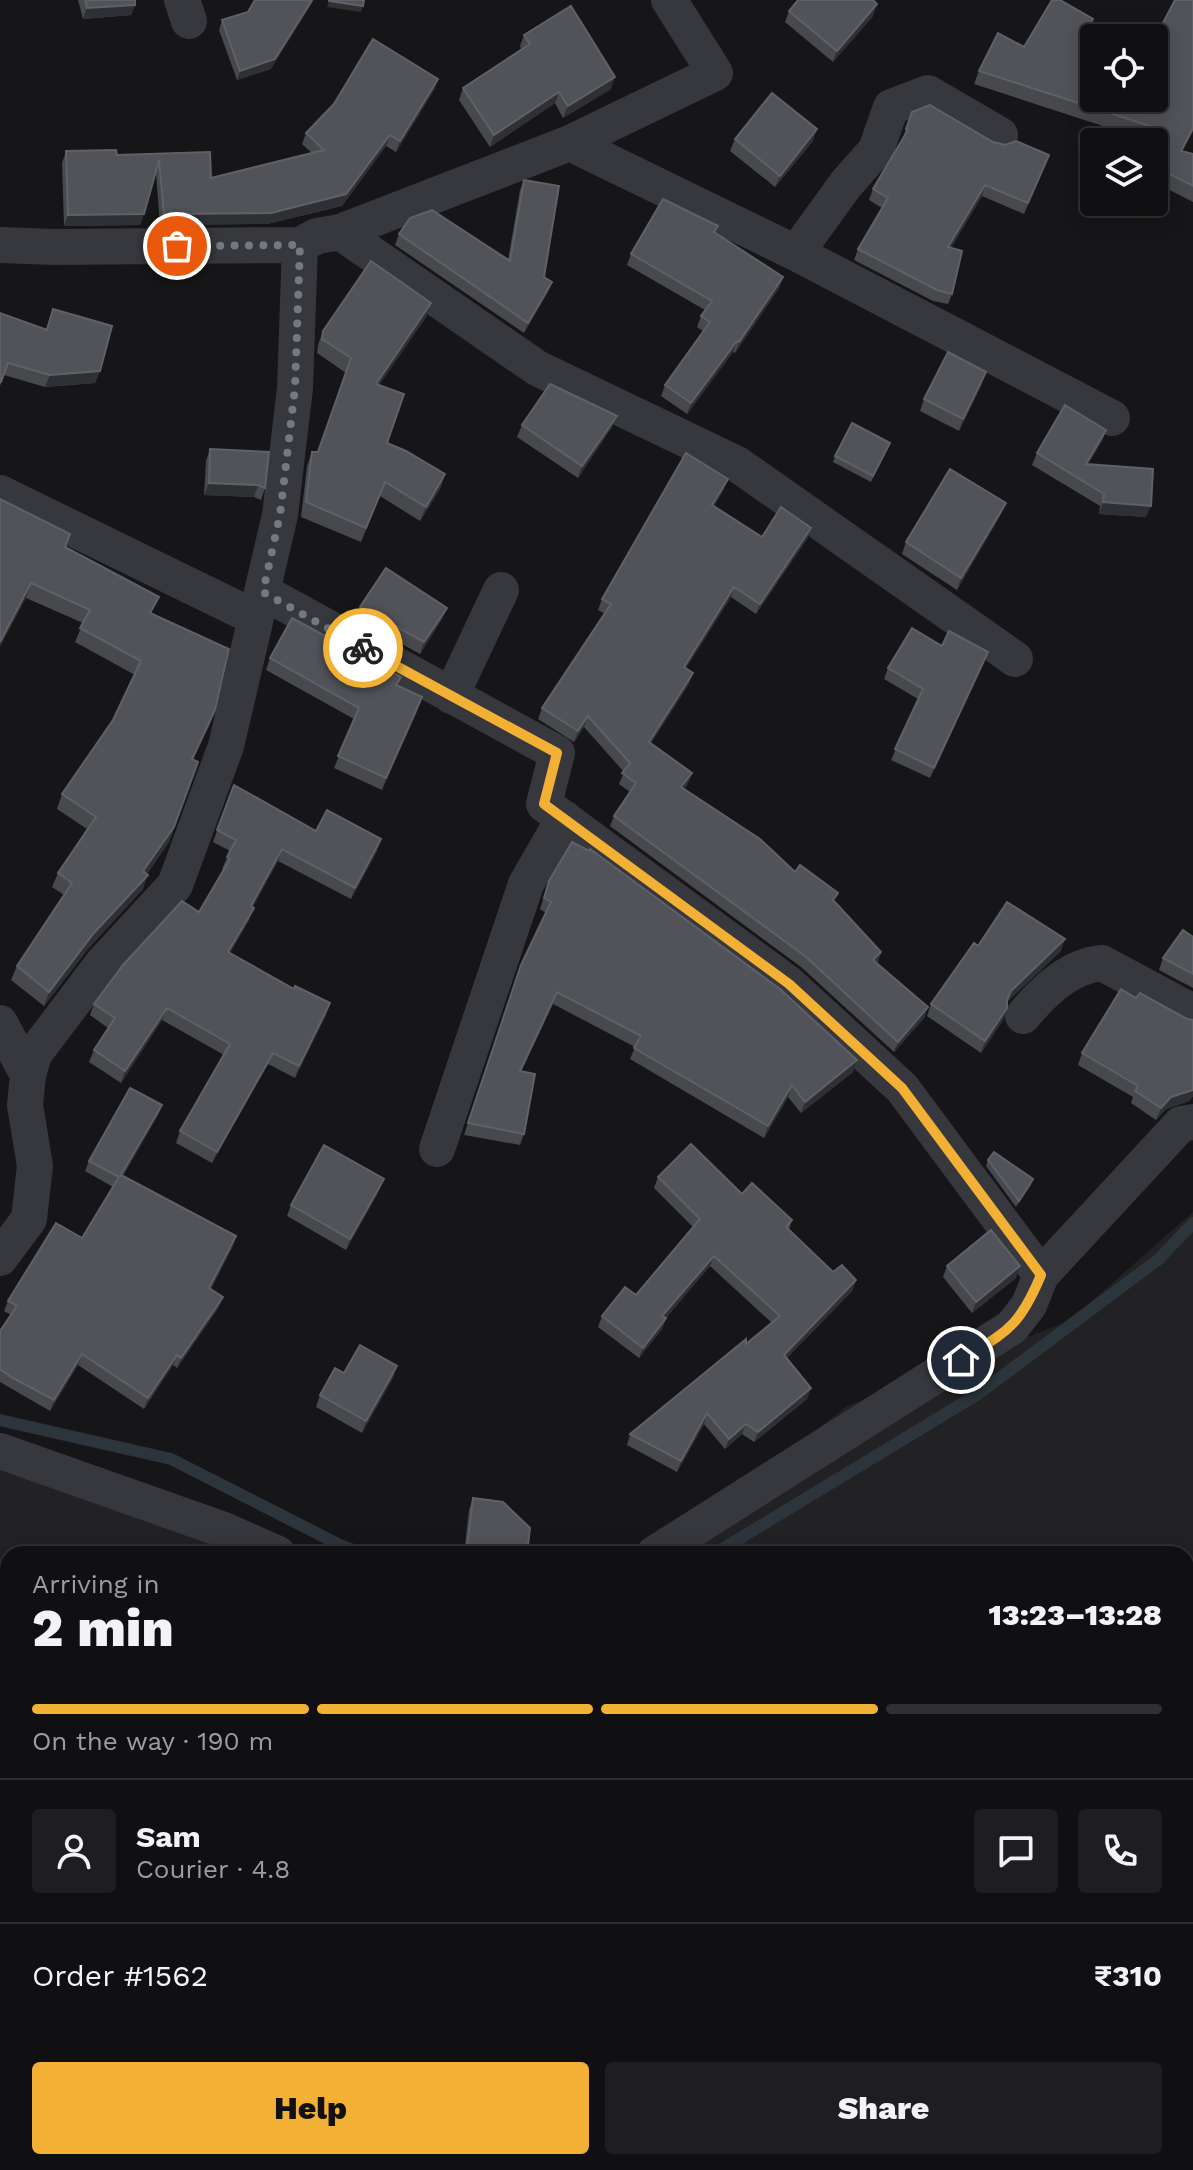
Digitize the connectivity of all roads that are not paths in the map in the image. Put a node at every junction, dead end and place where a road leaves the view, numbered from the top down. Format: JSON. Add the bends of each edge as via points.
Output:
{"nodes":[{"id":1,"x":669,"y":0,"type":"edge"},
{"id":2,"x":1000,"y":135,"type":"dead end"},
{"id":3,"x":570,"y":143,"type":"junction"},
{"id":4,"x":340,"y":232,"type":"junction"},
{"id":5,"x":0,"y":245,"type":"edge"},
{"id":6,"x":300,"y":245,"type":"junction"},
{"id":7,"x":796,"y":253,"type":"junction"},
{"id":8,"x":1112,"y":418,"type":"dead end"},
{"id":9,"x":0,"y":493,"type":"edge"},
{"id":10,"x":501,"y":590,"type":"dead end"},
{"id":11,"x":259,"y":605,"type":"junction"},
{"id":12,"x":1015,"y":659,"type":"dead end"},
{"id":13,"x":451,"y":696,"type":"junction"},
{"id":14,"x":564,"y":818,"type":"junction"},
{"id":15,"x":1193,"y":1012,"type":"edge"},
{"id":16,"x":1023,"y":1016,"type":"dead end"},
{"id":17,"x":0,"y":1023,"type":"edge"},
{"id":18,"x":28,"y":1075,"type":"junction"},
{"id":19,"x":1193,"y":1122,"type":"edge"},
{"id":20,"x":437,"y":1149,"type":"dead end"},
{"id":21,"x":0,"y":1258,"type":"edge"},
{"id":22,"x":1041,"y":1275,"type":"junction"},
{"id":23,"x":0,"y":1451,"type":"edge"},
{"id":24,"x":260,"y":1546,"type":"edge"},
{"id":25,"x":667,"y":1546,"type":"edge"}],
"edges":[{"from":1,"to":3,"type":"street","via":[[715,73]]},
{"from":2,"to":7,"type":"street","via":[[928,93],[891,107],[876,150]]},
{"from":3,"to":4,"type":"street"},
{"from":3,"to":7,"type":"street"},
{"from":4,"to":6,"type":"street"},
{"from":4,"to":12,"type":"street","via":[[537,368],[737,464]]},
{"from":5,"to":6,"type":"street"},
{"from":6,"to":11,"type":"street","via":[[295,388],[280,515]]},
{"from":7,"to":8,"type":"street"},
{"from":9,"to":11,"type":"street"},
{"from":10,"to":13,"type":"street"},
{"from":11,"to":13,"type":"street"},
{"from":11,"to":18,"type":"street","via":[[226,746],[175,885],[103,963],[34,1054]]},
{"from":13,"to":14,"type":"street","via":[[557,753],[544,804]]},
{"from":14,"to":20,"type":"street","via":[[526,884]]},
{"from":14,"to":22,"type":"street","via":[[789,984],[902,1088]]},
{"from":15,"to":16,"type":"street","via":[[1102,963],[1087,964],[1042,992]]},
{"from":17,"to":18,"type":"street"},
{"from":18,"to":21,"type":"street","via":[[25,1105],[35,1166],[29,1219]]},
{"from":19,"to":22,"type":"street","via":[[1181,1124]]},
{"from":22,"to":25,"type":"street","via":[[1029,1305],[1012,1327]]},
{"from":23,"to":24,"type":"street"}]}
